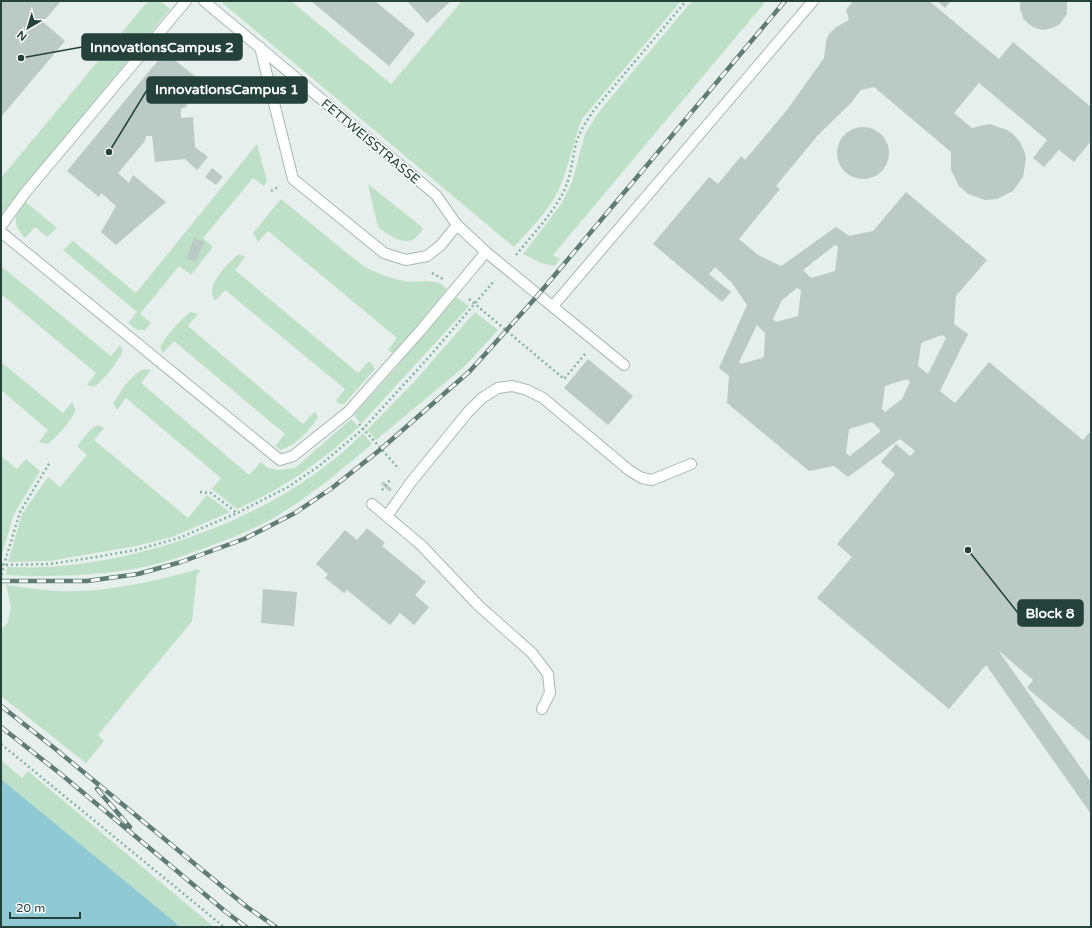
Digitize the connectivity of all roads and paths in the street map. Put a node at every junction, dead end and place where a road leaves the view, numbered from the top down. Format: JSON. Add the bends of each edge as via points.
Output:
{"nodes":[{"id":1,"x":186,"y":1,"type":"edge"},
{"id":2,"x":204,"y":1,"type":"edge"},
{"id":3,"x":686,"y":1,"type":"edge"},
{"id":4,"x":813,"y":1,"type":"edge"},
{"id":5,"x":260,"y":47,"type":"junction"},
{"id":6,"x":1,"y":226,"type":"edge"},
{"id":7,"x":457,"y":226,"type":"junction"},
{"id":8,"x":1,"y":232,"type":"edge"},
{"id":9,"x":486,"y":252,"type":"junction"},
{"id":10,"x":406,"y":260,"type":"junction"},
{"id":11,"x":505,"y":268,"type":"junction"},
{"id":12,"x":456,"y":288,"type":"junction"},
{"id":13,"x":553,"y":306,"type":"junction"},
{"id":14,"x":596,"y":341,"type":"junction"},
{"id":15,"x":624,"y":365,"type":"dead end"},
{"id":16,"x":348,"y":412,"type":"junction"},
{"id":17,"x":50,"y":462,"type":"dead end"},
{"id":18,"x":690,"y":464,"type":"dead end"},
{"id":19,"x":400,"y":470,"type":"dead end"},
{"id":20,"x":200,"y":492,"type":"dead end"},
{"id":21,"x":372,"y":504,"type":"dead end"},
{"id":22,"x":237,"y":513,"type":"dead end"},
{"id":23,"x":386,"y":516,"type":"junction"},
{"id":24,"x":2,"y":565,"type":"edge"},
{"id":25,"x":1,"y":580,"type":"edge"},
{"id":26,"x":542,"y":709,"type":"dead end"},
{"id":27,"x":1,"y":744,"type":"edge"},
{"id":28,"x":224,"y":927,"type":"edge"}],
"edges":[{"from":1,"to":6,"type":"lane","via":[[25,193]]},
{"from":2,"to":5,"type":"lane","name":"FETTWEISSTRASSE"},
{"from":3,"to":11,"type":"path","via":[[584,125],[563,193],[551,213]]},
{"from":4,"to":13,"type":"lane"},
{"from":5,"to":7,"type":"lane","name":"FETTWEISSTRASSE","via":[[436,195]]},
{"from":5,"to":10,"type":"lane","via":[[293,179],[384,253]]},
{"from":7,"to":9,"type":"lane","name":"FETTWEISSTRASSE"},
{"from":7,"to":10,"type":"lane","via":[[441,245],[427,256]]},
{"from":8,"to":16,"type":"lane","via":[[280,460],[293,456]]},
{"from":9,"to":11,"type":"lane","name":"FETTWEISSTRASSE"},
{"from":9,"to":12,"type":"lane"},
{"from":10,"to":12,"type":"path"},
{"from":11,"to":13,"type":"lane","name":"FETTWEISSTRASSE"},
{"from":12,"to":14,"type":"path","via":[[564,379]]},
{"from":12,"to":16,"type":"lane"},
{"from":13,"to":14,"type":"lane","name":"FETTWEISSTRASSE"},
{"from":14,"to":15,"type":"lane","name":"FETTWEISSTRASSE"},
{"from":16,"to":19,"type":"path"},
{"from":17,"to":24,"type":"path","via":[[20,512]]},
{"from":18,"to":23,"type":"lane","via":[[652,480],[642,478],[630,471],[543,398],[512,386],[498,388],[482,398],[468,412]]},
{"from":20,"to":22,"type":"path","via":[[211,493]]},
{"from":21,"to":23,"type":"lane"},
{"from":23,"to":26,"type":"lane","via":[[421,545],[479,606],[532,653],[548,674],[550,693]]},
{"from":24,"to":25,"type":"path"},
{"from":27,"to":28,"type":"path"}]}
